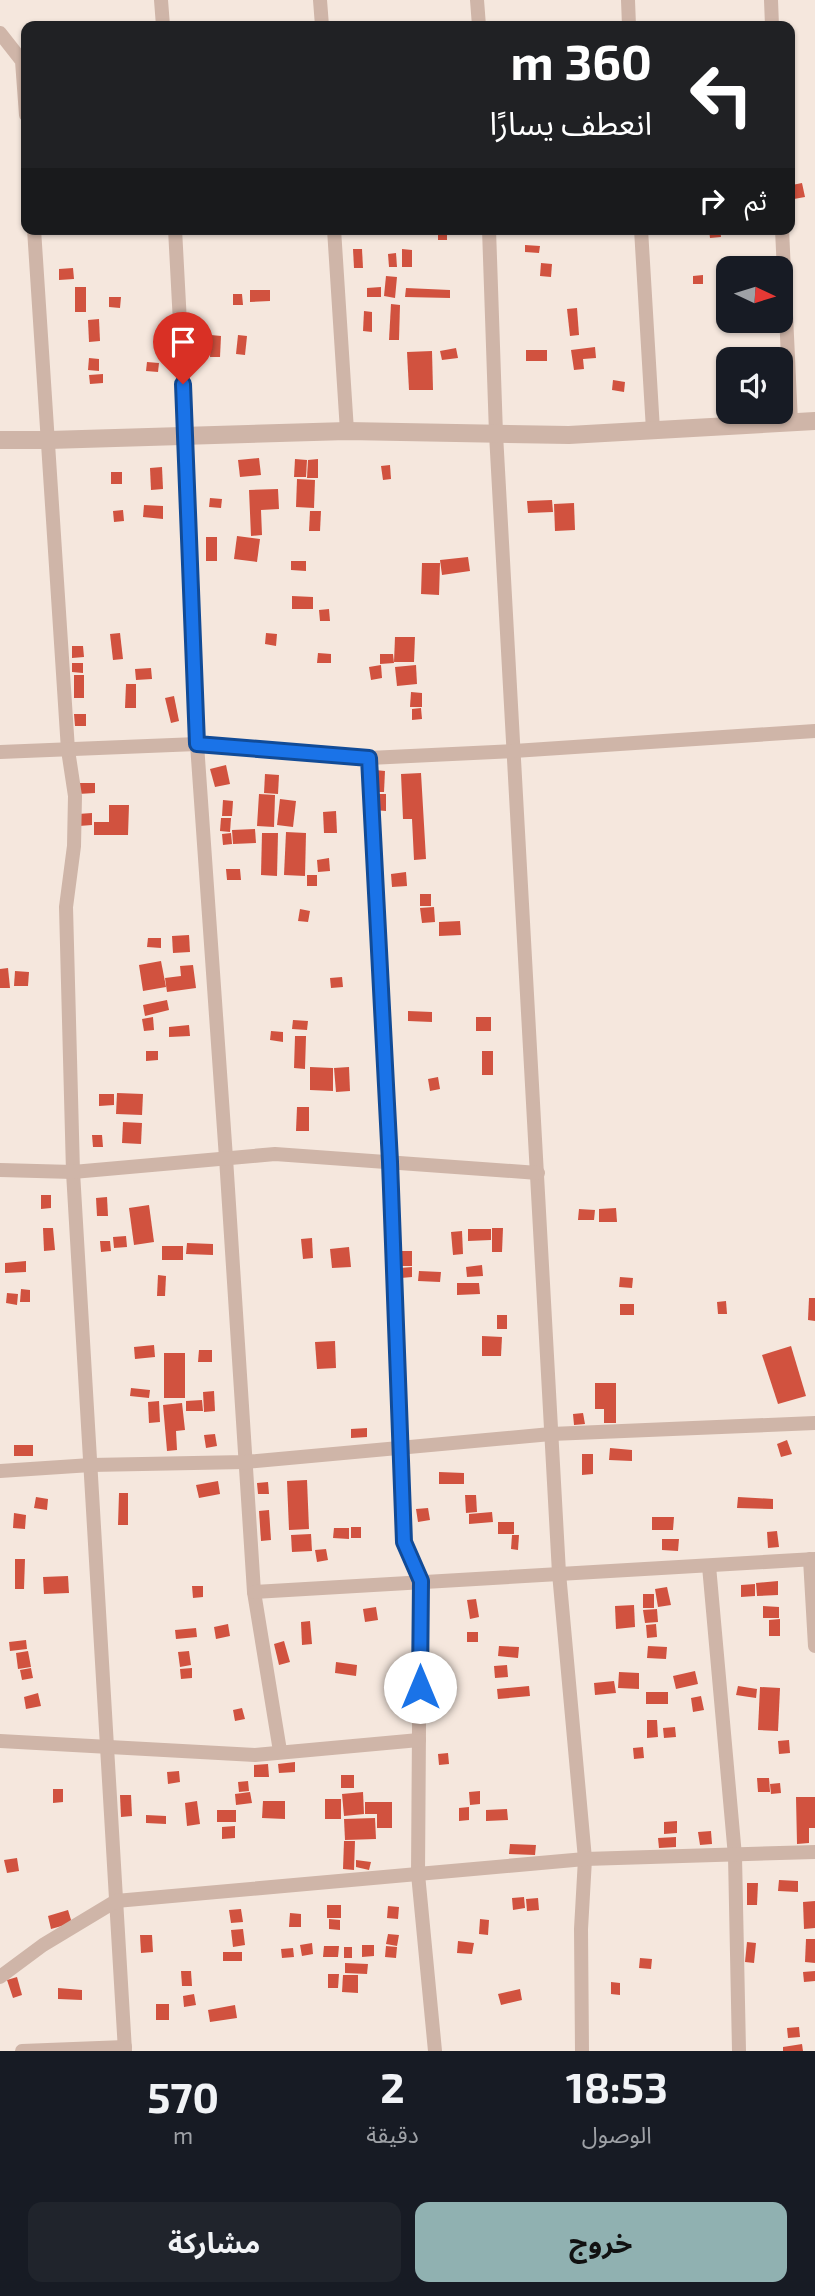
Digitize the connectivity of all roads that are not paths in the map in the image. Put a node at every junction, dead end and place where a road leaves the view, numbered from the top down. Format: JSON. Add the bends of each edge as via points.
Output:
{"nodes":[{"id":1,"x":161,"y":0,"type":"edge"},
{"id":2,"x":320,"y":0,"type":"edge"},
{"id":3,"x":477,"y":0,"type":"edge"},
{"id":4,"x":628,"y":0,"type":"edge"},
{"id":5,"x":771,"y":0,"type":"edge"},
{"id":6,"x":163,"y":21,"type":"edge"},
{"id":7,"x":322,"y":21,"type":"edge"},
{"id":8,"x":479,"y":21,"type":"edge"},
{"id":9,"x":629,"y":21,"type":"edge"},
{"id":10,"x":772,"y":21,"type":"edge"},
{"id":11,"x":0,"y":33,"type":"edge"},
{"id":12,"x":21,"y":60,"type":"edge"},
{"id":13,"x":34,"y":235,"type":"edge"},
{"id":14,"x":174,"y":235,"type":"edge"},
{"id":15,"x":334,"y":235,"type":"edge"},
{"id":16,"x":489,"y":235,"type":"edge"},
{"id":17,"x":641,"y":235,"type":"edge"},
{"id":18,"x":782,"y":235,"type":"edge"},
{"id":19,"x":788,"y":347,"type":"edge"},
{"id":20,"x":815,"y":421,"type":"edge"},
{"id":21,"x":793,"y":422,"type":"edge"},
{"id":22,"x":756,"y":424,"type":"edge"},
{"id":23,"x":653,"y":430,"type":"junction"},
{"id":24,"x":346,"y":431,"type":"junction"},
{"id":25,"x":496,"y":433,"type":"junction"},
{"id":26,"x":186,"y":436,"type":"junction"},
{"id":27,"x":0,"y":439,"type":"edge"},
{"id":28,"x":49,"y":440,"type":"junction"},
{"id":29,"x":815,"y":731,"type":"edge"},
{"id":30,"x":197,"y":744,"type":"junction"},
{"id":31,"x":68,"y":750,"type":"junction"},
{"id":32,"x":514,"y":751,"type":"junction"},
{"id":33,"x":0,"y":752,"type":"edge"},
{"id":34,"x":369,"y":758,"type":"junction"},
{"id":35,"x":226,"y":1158,"type":"junction"},
{"id":36,"x":390,"y":1162,"type":"junction"},
{"id":37,"x":0,"y":1170,"type":"edge"},
{"id":38,"x":74,"y":1172,"type":"junction"},
{"id":39,"x":538,"y":1173,"type":"junction"},
{"id":40,"x":815,"y":1423,"type":"edge"},
{"id":41,"x":551,"y":1434,"type":"junction"},
{"id":42,"x":401,"y":1448,"type":"junction"},
{"id":43,"x":245,"y":1462,"type":"junction"},
{"id":44,"x":91,"y":1465,"type":"junction"},
{"id":45,"x":0,"y":1471,"type":"edge"},
{"id":46,"x":812,"y":1559,"type":"edge"},
{"id":47,"x":709,"y":1566,"type":"junction"},
{"id":48,"x":559,"y":1573,"type":"junction"},
{"id":49,"x":421,"y":1581,"type":"junction"},
{"id":50,"x":254,"y":1592,"type":"junction"},
{"id":51,"x":815,"y":1646,"type":"edge"},
{"id":52,"x":419,"y":1740,"type":"junction"},
{"id":53,"x":0,"y":1741,"type":"edge"},
{"id":54,"x":107,"y":1747,"type":"junction"},
{"id":55,"x":280,"y":1751,"type":"junction"},
{"id":56,"x":815,"y":1852,"type":"edge"},
{"id":57,"x":735,"y":1856,"type":"junction"},
{"id":58,"x":585,"y":1859,"type":"junction"},
{"id":59,"x":418,"y":1874,"type":"junction"},
{"id":60,"x":116,"y":1901,"type":"junction"},
{"id":61,"x":0,"y":1976,"type":"edge"},
{"id":62,"x":125,"y":2049,"type":"edge"},
{"id":63,"x":22,"y":2051,"type":"edge"},
{"id":64,"x":435,"y":2051,"type":"edge"},
{"id":65,"x":582,"y":2051,"type":"edge"},
{"id":66,"x":739,"y":2051,"type":"edge"}],
"edges":[{"from":1,"to":6,"type":"street"},
{"from":2,"to":7,"type":"street"},
{"from":3,"to":8,"type":"street"},
{"from":4,"to":9,"type":"street"},
{"from":5,"to":10,"type":"street"},
{"from":11,"to":12,"type":"street"},
{"from":13,"to":28,"type":"street"},
{"from":14,"to":26,"type":"street"},
{"from":15,"to":24,"type":"street"},
{"from":16,"to":25,"type":"street"},
{"from":17,"to":23,"type":"street"},
{"from":18,"to":19,"type":"street"},
{"from":20,"to":21,"type":"street"},
{"from":22,"to":23,"type":"street"},
{"from":23,"to":25,"type":"street"},
{"from":24,"to":25,"type":"street"},
{"from":24,"to":26,"type":"street"},
{"from":25,"to":32,"type":"street"},
{"from":26,"to":28,"type":"street"},
{"from":26,"to":30,"type":"street"},
{"from":27,"to":28,"type":"street"},
{"from":28,"to":31,"type":"street"},
{"from":29,"to":32,"type":"street"},
{"from":30,"to":31,"type":"street"},
{"from":30,"to":34,"type":"street"},
{"from":30,"to":35,"type":"street"},
{"from":31,"to":33,"type":"street"},
{"from":31,"to":38,"type":"street","via":[[75,796],[66,907]]},
{"from":32,"to":34,"type":"street"},
{"from":32,"to":39,"type":"street"},
{"from":34,"to":36,"type":"street"},
{"from":35,"to":36,"type":"street","via":[[275,1154]]},
{"from":35,"to":38,"type":"street"},
{"from":35,"to":43,"type":"street"},
{"from":36,"to":39,"type":"street"},
{"from":36,"to":42,"type":"street"},
{"from":37,"to":38,"type":"street"},
{"from":38,"to":44,"type":"street"},
{"from":39,"to":41,"type":"street"},
{"from":40,"to":41,"type":"street"},
{"from":41,"to":42,"type":"street"},
{"from":41,"to":48,"type":"street"},
{"from":42,"to":43,"type":"street"},
{"from":42,"to":49,"type":"street","via":[[404,1542]]},
{"from":43,"to":44,"type":"street"},
{"from":43,"to":50,"type":"street"},
{"from":44,"to":45,"type":"street"},
{"from":44,"to":54,"type":"street"},
{"from":46,"to":47,"type":"street"},
{"from":46,"to":51,"type":"street"},
{"from":47,"to":48,"type":"street"},
{"from":47,"to":57,"type":"street"},
{"from":48,"to":49,"type":"street"},
{"from":48,"to":58,"type":"street"},
{"from":49,"to":50,"type":"street"},
{"from":49,"to":52,"type":"street"},
{"from":50,"to":55,"type":"street"},
{"from":52,"to":55,"type":"street"},
{"from":52,"to":59,"type":"street"},
{"from":53,"to":54,"type":"street"},
{"from":54,"to":55,"type":"street","via":[[255,1755]]},
{"from":54,"to":60,"type":"street"},
{"from":56,"to":57,"type":"street"},
{"from":57,"to":58,"type":"street"},
{"from":57,"to":66,"type":"street"},
{"from":58,"to":59,"type":"street"},
{"from":58,"to":65,"type":"street","via":[[580,1929]]},
{"from":59,"to":60,"type":"street"},
{"from":59,"to":64,"type":"street"},
{"from":60,"to":61,"type":"street"},
{"from":60,"to":62,"type":"street"},
{"from":62,"to":63,"type":"street"}]}
